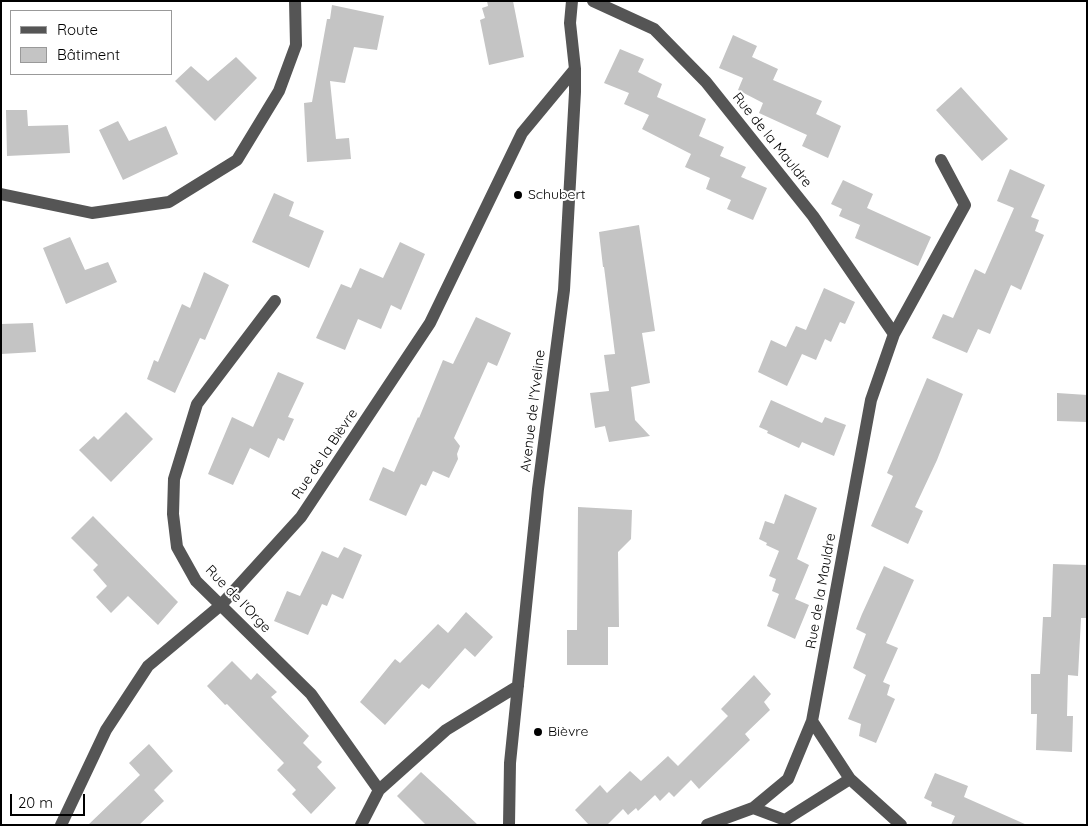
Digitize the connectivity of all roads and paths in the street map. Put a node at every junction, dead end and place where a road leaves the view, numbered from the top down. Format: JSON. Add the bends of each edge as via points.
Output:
{"nodes":[{"id":1,"x":295,"y":1,"type":"edge"},
{"id":2,"x":572,"y":1,"type":"edge"},
{"id":3,"x":593,"y":1,"type":"edge"},
{"id":4,"x":575,"y":69,"type":"junction"},
{"id":5,"x":941,"y":160,"type":"dead end"},
{"id":6,"x":1,"y":194,"type":"edge"},
{"id":7,"x":275,"y":301,"type":"dead end"},
{"id":8,"x":894,"y":334,"type":"junction"},
{"id":9,"x":222,"y":605,"type":"junction"},
{"id":10,"x":518,"y":686,"type":"junction"},
{"id":11,"x":812,"y":721,"type":"junction"},
{"id":12,"x":850,"y":779,"type":"junction"},
{"id":13,"x":379,"y":790,"type":"junction"},
{"id":14,"x":753,"y":808,"type":"junction"},
{"id":15,"x":61,"y":825,"type":"edge"},
{"id":16,"x":361,"y":825,"type":"edge"},
{"id":17,"x":509,"y":825,"type":"edge"},
{"id":18,"x":707,"y":825,"type":"edge"},
{"id":19,"x":901,"y":825,"type":"edge"}],
"edges":[{"from":1,"to":6,"type":"street","via":[[296,45],[279,91],[237,160],[169,202],[92,213]]},
{"from":2,"to":4,"type":"street","name":"Avenue de l'Yveline","via":[[570,24]]},
{"from":3,"to":8,"type":"street","name":"Rue de la Mauldre","via":[[654,29],[706,82],[814,216]]},
{"from":4,"to":9,"type":"street","name":"Rue de la Bièvre","via":[[522,133],[430,323],[301,518]]},
{"from":4,"to":10,"type":"street","name":"Avenue de l'Yveline","via":[[564,290],[538,490]]},
{"from":5,"to":8,"type":"street","name":"Rue de la Mauldre","via":[[966,205]]},
{"from":7,"to":9,"type":"street","name":"Rue de l'Orge","via":[[197,404],[174,479],[173,514],[177,547],[196,581]]},
{"from":8,"to":11,"type":"street","name":"Rue de la Mauldre","via":[[871,400]]},
{"from":9,"to":13,"type":"street","name":"Rue de l'Orge","via":[[311,694]]},
{"from":9,"to":15,"type":"street","name":"Rue de la Bièvre","via":[[148,666],[106,730]]},
{"from":10,"to":13,"type":"street","via":[[446,730]]},
{"from":10,"to":17,"type":"street","name":"Avenue de l'Yveline","via":[[510,763]]},
{"from":11,"to":12,"type":"street"},
{"from":11,"to":14,"type":"street","name":"Rue de la Mauldre","via":[[788,779]]},
{"from":12,"to":14,"type":"street","via":[[785,820]]},
{"from":12,"to":19,"type":"street"},
{"from":13,"to":16,"type":"street"},
{"from":14,"to":18,"type":"street","name":"Rue de la Mauldre"}]}
